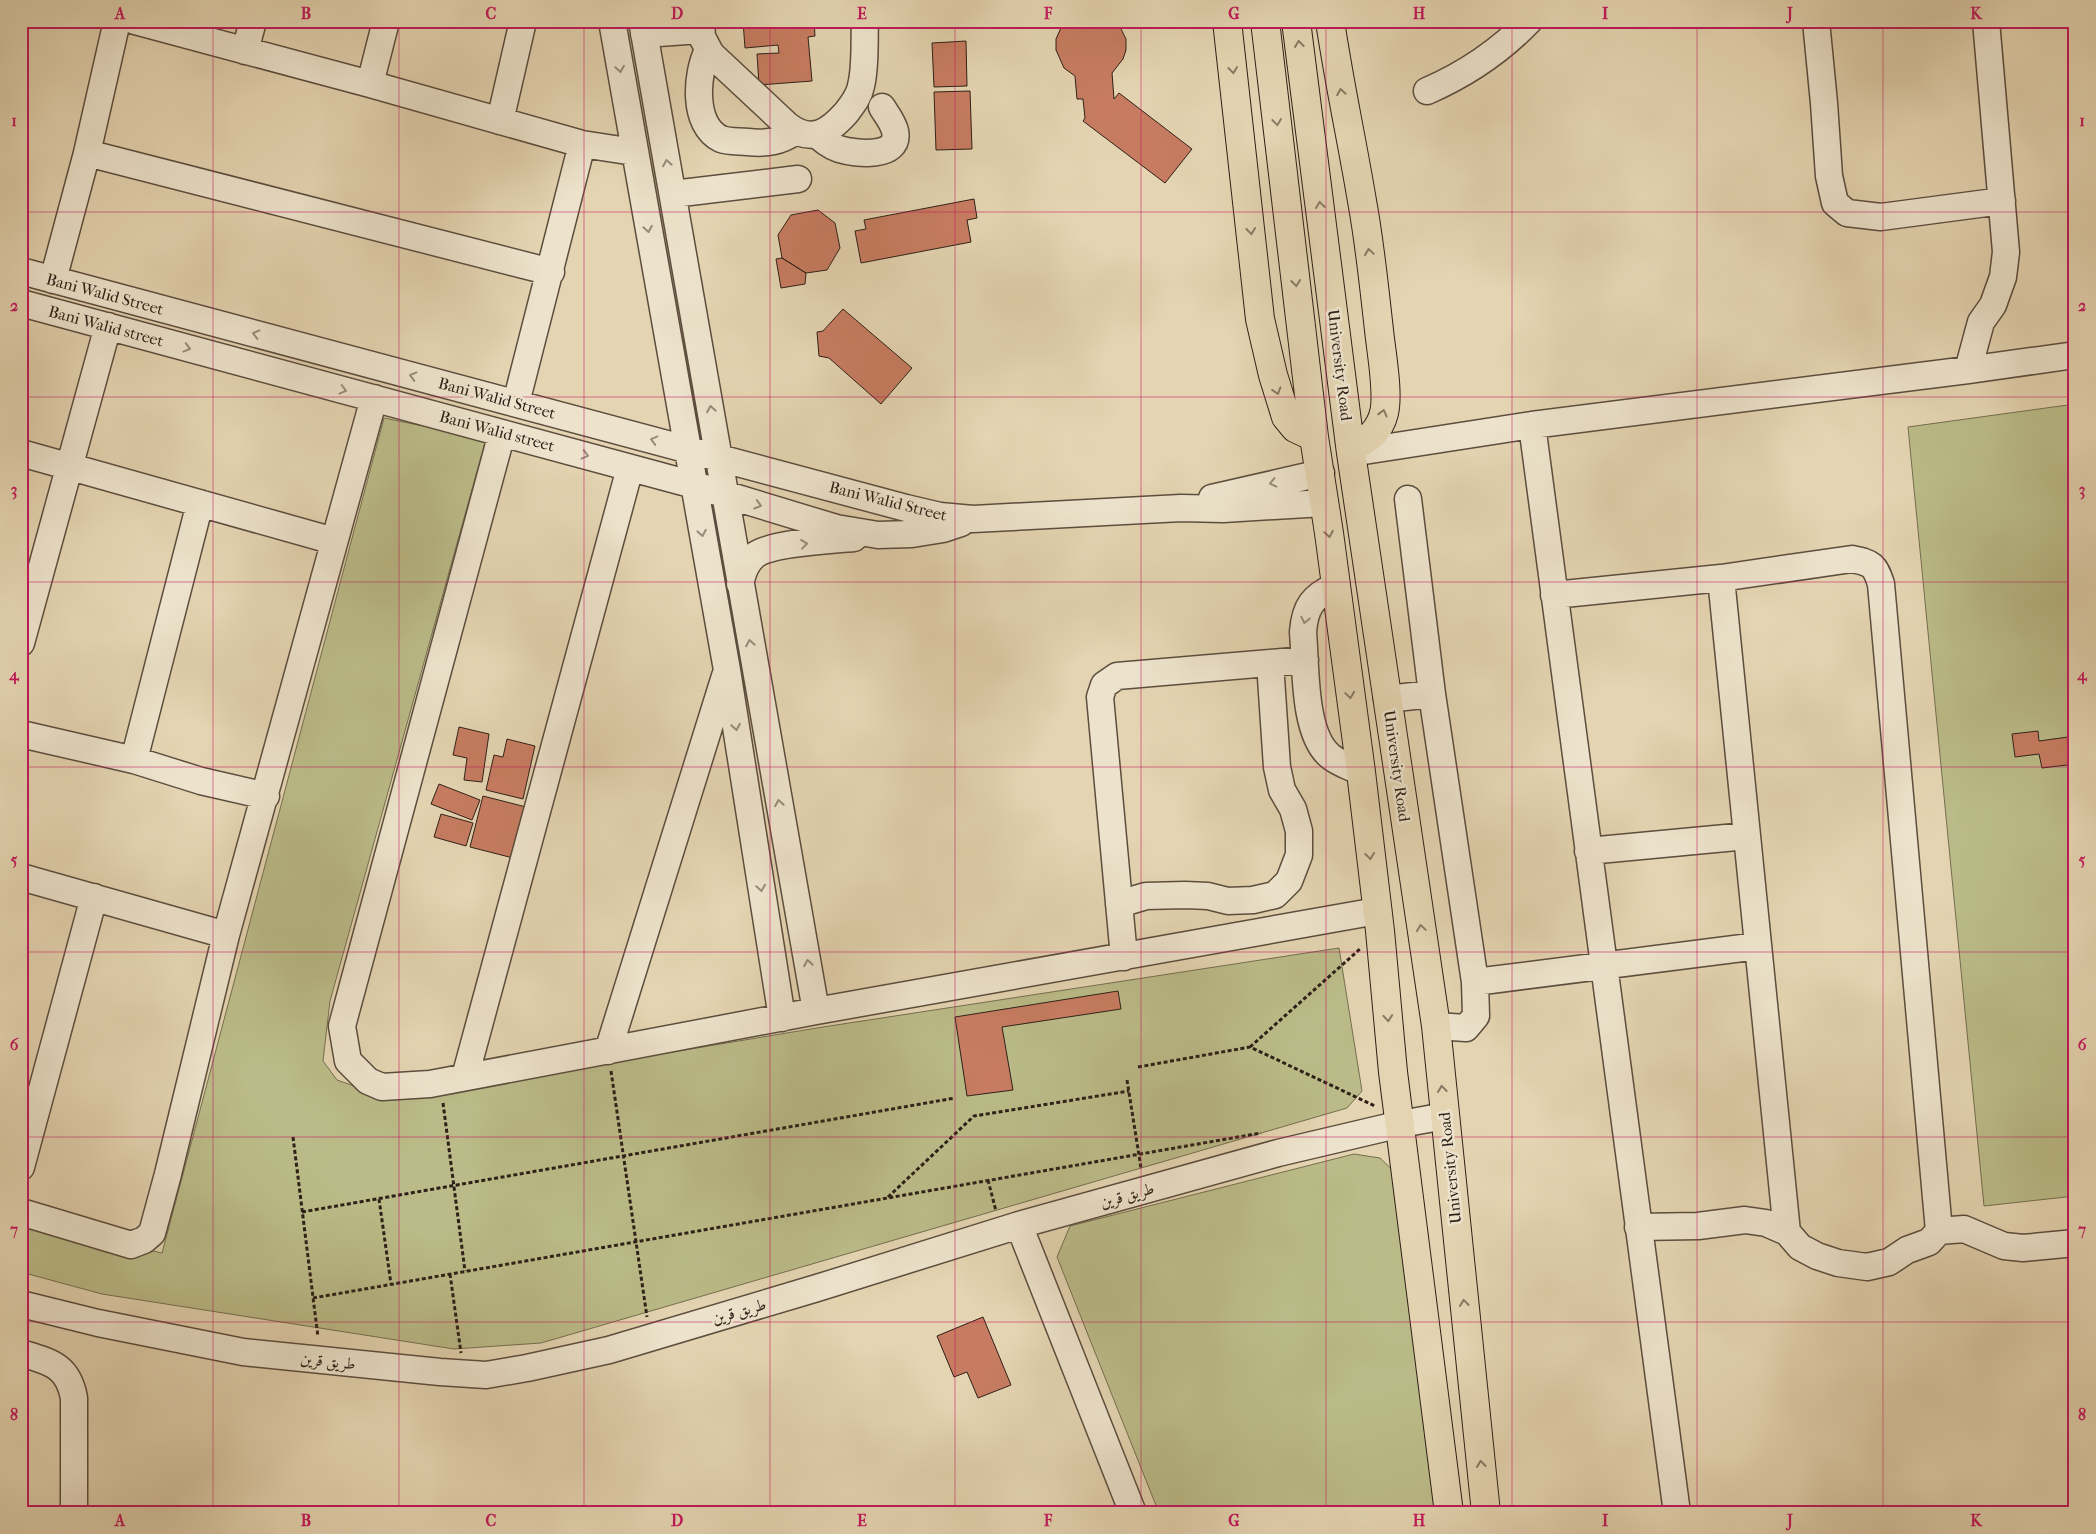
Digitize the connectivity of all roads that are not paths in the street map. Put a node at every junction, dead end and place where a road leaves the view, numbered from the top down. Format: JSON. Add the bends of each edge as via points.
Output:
{"nodes":[{"id":1,"x":117,"y":21,"type":"edge"},
{"id":2,"x":135,"y":21,"type":"edge"},
{"id":3,"x":253,"y":21,"type":"edge"},
{"id":4,"x":386,"y":21,"type":"edge"},
{"id":5,"x":524,"y":21,"type":"edge"},
{"id":6,"x":612,"y":21,"type":"edge"},
{"id":7,"x":865,"y":21,"type":"edge"},
{"id":8,"x":1227,"y":21,"type":"edge"},
{"id":9,"x":1265,"y":21,"type":"edge"},
{"id":10,"x":1296,"y":21,"type":"edge"},
{"id":11,"x":1330,"y":21,"type":"edge"},
{"id":12,"x":1529,"y":21,"type":"edge"},
{"id":13,"x":1816,"y":21,"type":"edge"},
{"id":14,"x":1986,"y":21,"type":"edge"},
{"id":15,"x":643,"y":28,"type":"edge"},
{"id":16,"x":703,"y":34,"type":"edge"},
{"id":17,"x":245,"y":51,"type":"junction"},
{"id":18,"x":370,"y":84,"type":"junction"},
{"id":19,"x":1426,"y":91,"type":"dead end"},
{"id":20,"x":882,"y":106,"type":"dead end"},
{"id":21,"x":500,"y":121,"type":"junction"},
{"id":22,"x":806,"y":132,"type":"junction"},
{"id":23,"x":582,"y":144,"type":"junction"},
{"id":24,"x":634,"y":152,"type":"junction"},
{"id":25,"x":87,"y":153,"type":"junction"},
{"id":26,"x":798,"y":179,"type":"dead end"},
{"id":27,"x":673,"y":194,"type":"junction"},
{"id":28,"x":2002,"y":201,"type":"junction"},
{"id":29,"x":21,"y":271,"type":"edge"},
{"id":30,"x":551,"y":272,"type":"junction"},
{"id":31,"x":53,"y":280,"type":"junction"},
{"id":32,"x":21,"y":303,"type":"edge"},
{"id":33,"x":108,"y":326,"type":"junction"},
{"id":34,"x":2075,"y":355,"type":"edge"},
{"id":35,"x":1968,"y":370,"type":"junction"},
{"id":36,"x":374,"y":398,"type":"junction"},
{"id":37,"x":516,"y":403,"type":"junction"},
{"id":38,"x":1532,"y":425,"type":"junction"},
{"id":39,"x":502,"y":433,"type":"junction"},
{"id":40,"x":688,"y":449,"type":"junction"},
{"id":41,"x":1351,"y":449,"type":"junction"},
{"id":42,"x":21,"y":454,"type":"edge"},
{"id":43,"x":1317,"y":454,"type":"junction"},
{"id":44,"x":719,"y":458,"type":"junction"},
{"id":45,"x":68,"y":467,"type":"junction"},
{"id":46,"x":630,"y":468,"type":"junction"},
{"id":47,"x":694,"y":485,"type":"junction"},
{"id":48,"x":726,"y":495,"type":"junction"},
{"id":49,"x":1408,"y":500,"type":"dead end"},
{"id":50,"x":200,"y":504,"type":"junction"},
{"id":51,"x":1324,"y":504,"type":"junction"},
{"id":52,"x":1181,"y":508,"type":"junction"},
{"id":53,"x":973,"y":519,"type":"junction"},
{"id":54,"x":878,"y":535,"type":"junction"},
{"id":55,"x":334,"y":541,"type":"junction"},
{"id":56,"x":1720,"y":578,"type":"junction"},
{"id":57,"x":740,"y":584,"type":"junction"},
{"id":58,"x":1336,"y":586,"type":"junction"},
{"id":59,"x":1554,"y":595,"type":"junction"},
{"id":60,"x":21,"y":643,"type":"edge"},
{"id":61,"x":1306,"y":660,"type":"junction"},
{"id":62,"x":1270,"y":663,"type":"junction"},
{"id":63,"x":727,"y":670,"type":"junction"},
{"id":64,"x":1432,"y":694,"type":"junction"},
{"id":65,"x":1387,"y":699,"type":"junction"},
{"id":66,"x":21,"y":734,"type":"edge"},
{"id":67,"x":134,"y":760,"type":"junction"},
{"id":68,"x":1361,"y":772,"type":"junction"},
{"id":69,"x":266,"y":796,"type":"junction"},
{"id":70,"x":1747,"y":836,"type":"junction"},
{"id":71,"x":1588,"y":851,"type":"junction"},
{"id":72,"x":21,"y":877,"type":"edge"},
{"id":73,"x":94,"y":897,"type":"junction"},
{"id":74,"x":1119,"y":904,"type":"junction"},
{"id":75,"x":1378,"y":921,"type":"junction"},
{"id":76,"x":226,"y":935,"type":"junction"},
{"id":77,"x":1758,"y":946,"type":"junction"},
{"id":78,"x":1124,"y":957,"type":"junction"},
{"id":79,"x":1603,"y":964,"type":"junction"},
{"id":80,"x":1475,"y":982,"type":"junction"},
{"id":81,"x":816,"y":1011,"type":"junction"},
{"id":82,"x":782,"y":1018,"type":"junction"},
{"id":83,"x":1436,"y":1026,"type":"junction"},
{"id":84,"x":608,"y":1051,"type":"junction"},
{"id":85,"x":452,"y":1080,"type":"junction"},
{"id":86,"x":1399,"y":1116,"type":"junction"},
{"id":87,"x":1445,"y":1116,"type":"junction"},
{"id":88,"x":21,"y":1167,"type":"edge"},
{"id":89,"x":21,"y":1212,"type":"edge"},
{"id":90,"x":1010,"y":1227,"type":"junction"},
{"id":91,"x":1638,"y":1227,"type":"junction"},
{"id":92,"x":1939,"y":1231,"type":"junction"},
{"id":93,"x":1788,"y":1232,"type":"junction"},
{"id":94,"x":2075,"y":1243,"type":"edge"},
{"id":95,"x":21,"y":1304,"type":"edge"},
{"id":96,"x":21,"y":1353,"type":"edge"},
{"id":97,"x":74,"y":1513,"type":"edge"},
{"id":98,"x":1133,"y":1513,"type":"edge"},
{"id":99,"x":1449,"y":1513,"type":"edge"},
{"id":100,"x":1486,"y":1513,"type":"edge"},
{"id":101,"x":1677,"y":1513,"type":"edge"}],
"edges":[{"from":1,"to":25,"type":"street"},
{"from":2,"to":17,"type":"street"},
{"from":3,"to":17,"type":"street"},
{"from":4,"to":18,"type":"street"},
{"from":5,"to":21,"type":"street"},
{"from":6,"to":24,"type":"street","one_way":true},
{"from":7,"to":22,"type":"street","via":[[859,94],[835,125],[823,132]]},
{"from":8,"to":43,"type":"highway","one_way":true,"via":[[1260,319],[1272,375],[1286,417]]},
{"from":9,"to":43,"type":"highway","one_way":true},
{"from":41,"to":10,"type":"highway","name":"University Road","one_way":true},
{"from":41,"to":11,"type":"highway","one_way":true,"via":[[1377,429],[1386,401],[1362,203]]},
{"from":12,"to":19,"type":"street","via":[[1483,62]]},
{"from":13,"to":28,"type":"street","via":[[1829,176],[1835,203],[1847,213],[1882,217]]},
{"from":14,"to":28,"type":"street"},
{"from":15,"to":16,"type":"street"},
{"from":27,"to":15,"type":"street","one_way":true},
{"from":16,"to":22,"type":"street"},
{"from":16,"to":22,"type":"street","via":[[698,87],[700,106],[714,134],[725,140],[768,143]]},
{"from":17,"to":18,"type":"street"},
{"from":18,"to":21,"type":"street"},
{"from":20,"to":22,"type":"street","via":[[895,133],[894,143],[886,150],[877,153],[841,150]]},
{"from":21,"to":23,"type":"street"},
{"from":23,"to":24,"type":"street"},
{"from":23,"to":30,"type":"street"},
{"from":24,"to":40,"type":"street","one_way":true},
{"from":25,"to":30,"type":"street"},
{"from":25,"to":31,"type":"street"},
{"from":26,"to":27,"type":"street"},
{"from":44,"to":27,"type":"street","one_way":true},
{"from":28,"to":35,"type":"street","via":[[2006,252],[2003,277],[1993,304],[1981,322]]},
{"from":29,"to":31,"type":"street","name":"Bani Walid Street"},
{"from":30,"to":37,"type":"street"},
{"from":37,"to":31,"type":"street","name":"Bani Walid Street","one_way":true},
{"from":32,"to":33,"type":"street","name":"Bani Walid street"},
{"from":33,"to":36,"type":"street","name":"Bani Walid street","one_way":true},
{"from":33,"to":45,"type":"street"},
{"from":34,"to":35,"type":"street"},
{"from":35,"to":38,"type":"street"},
{"from":36,"to":39,"type":"street","name":"Bani Walid street"},
{"from":36,"to":55,"type":"street"},
{"from":40,"to":37,"type":"street","name":"Bani Walid Street","one_way":true},
{"from":38,"to":41,"type":"street"},
{"from":38,"to":59,"type":"street"},
{"from":39,"to":46,"type":"street","name":"Bani Walid street","one_way":true},
{"from":39,"to":85,"type":"street","via":[[342,1026],[348,1061],[368,1081],[382,1087]]},
{"from":40,"to":44,"type":"street","name":"Bani Walid Street"},
{"from":40,"to":47,"type":"street"},
{"from":41,"to":65,"type":"highway","name":"University Road"},
{"from":42,"to":45,"type":"street"},
{"from":43,"to":51,"type":"highway"},
{"from":43,"to":52,"type":"street","one_way":true,"via":[[1219,496]]},
{"from":44,"to":48,"type":"street"},
{"from":44,"to":53,"type":"street","name":"Bani Walid Street","via":[[906,508]]},
{"from":45,"to":50,"type":"street"},
{"from":45,"to":60,"type":"street"},
{"from":46,"to":47,"type":"street","name":"Bani Walid street"},
{"from":46,"to":85,"type":"street"},
{"from":47,"to":48,"type":"street","name":"Bani Walid street"},
{"from":47,"to":63,"type":"street","one_way":true},
{"from":48,"to":54,"type":"street","name":"Bani Walid street","one_way":true,"via":[[836,528]]},
{"from":48,"to":57,"type":"street"},
{"from":49,"to":64,"type":"street"},
{"from":50,"to":55,"type":"street"},
{"from":50,"to":67,"type":"street"},
{"from":51,"to":52,"type":"street"},
{"from":51,"to":58,"type":"highway","one_way":true},
{"from":52,"to":53,"type":"street"},
{"from":53,"to":54,"type":"street","name":"Bani Walid street","via":[[943,529]]},
{"from":57,"to":54,"type":"street","one_way":true,"via":[[745,567],[754,556],[769,548]]},
{"from":55,"to":69,"type":"street"},
{"from":56,"to":59,"type":"street"},
{"from":56,"to":70,"type":"street"},
{"from":56,"to":92,"type":"street","via":[[1852,559],[1867,562],[1876,569],[1882,584]]},
{"from":81,"to":57,"type":"street","one_way":true},
{"from":58,"to":61,"type":"street","one_way":true,"via":[[1320,593],[1307,611],[1303,632]]},
{"from":58,"to":68,"type":"highway","one_way":true},
{"from":59,"to":71,"type":"street"},
{"from":61,"to":62,"type":"street"},
{"from":61,"to":68,"type":"street","via":[[1314,735],[1331,756]]},
{"from":62,"to":74,"type":"street","via":[[1117,676],[1104,685],[1100,698]]},
{"from":62,"to":74,"type":"street","via":[[1277,767],[1282,790],[1293,809],[1299,831],[1299,855],[1289,881],[1275,895],[1253,900],[1146,896]]},
{"from":63,"to":82,"type":"street","one_way":true},
{"from":63,"to":84,"type":"street"},
{"from":64,"to":65,"type":"street"},
{"from":64,"to":80,"type":"street"},
{"from":83,"to":65,"type":"highway","name":"University Road","one_way":true},
{"from":66,"to":67,"type":"street"},
{"from":67,"to":69,"type":"street","via":[[201,781]]},
{"from":68,"to":75,"type":"highway","one_way":true},
{"from":69,"to":76,"type":"street"},
{"from":70,"to":71,"type":"street"},
{"from":70,"to":77,"type":"street"},
{"from":71,"to":79,"type":"street"},
{"from":72,"to":73,"type":"street"},
{"from":73,"to":76,"type":"street"},
{"from":73,"to":88,"type":"street"},
{"from":74,"to":78,"type":"street"},
{"from":75,"to":78,"type":"street"},
{"from":75,"to":86,"type":"highway","one_way":true},
{"from":76,"to":89,"type":"street","via":[[152,1234],[131,1245]]},
{"from":77,"to":79,"type":"street"},
{"from":77,"to":93,"type":"street"},
{"from":78,"to":81,"type":"street"},
{"from":79,"to":80,"type":"street"},
{"from":79,"to":91,"type":"street"},
{"from":80,"to":83,"type":"street","via":[[1476,1016],[1466,1028]]},
{"from":81,"to":82,"type":"street"},
{"from":82,"to":84,"type":"street"},
{"from":87,"to":83,"type":"highway","name":"University Road","one_way":true},
{"from":84,"to":85,"type":"street"},
{"from":86,"to":87,"type":"street","name":"طريق قرين"},
{"from":86,"to":90,"type":"street","name":"طريق قرين"},
{"from":86,"to":99,"type":"highway"},
{"from":100,"to":87,"type":"highway","name":"University Road","one_way":true},
{"from":90,"to":95,"type":"street","name":"طريق قرين","via":[[609,1350],[486,1375],[243,1352]]},
{"from":90,"to":98,"type":"street"},
{"from":91,"to":93,"type":"street","via":[[1698,1226],[1746,1220],[1766,1223]]},
{"from":91,"to":101,"type":"street"},
{"from":92,"to":93,"type":"street","via":[[1929,1242],[1907,1250],[1889,1262],[1867,1267],[1817,1256],[1800,1247]]},
{"from":92,"to":94,"type":"street","via":[[1964,1228],[2004,1246],[2023,1248]]},
{"from":96,"to":97,"type":"street","via":[[57,1366],[72,1386]]}]}
